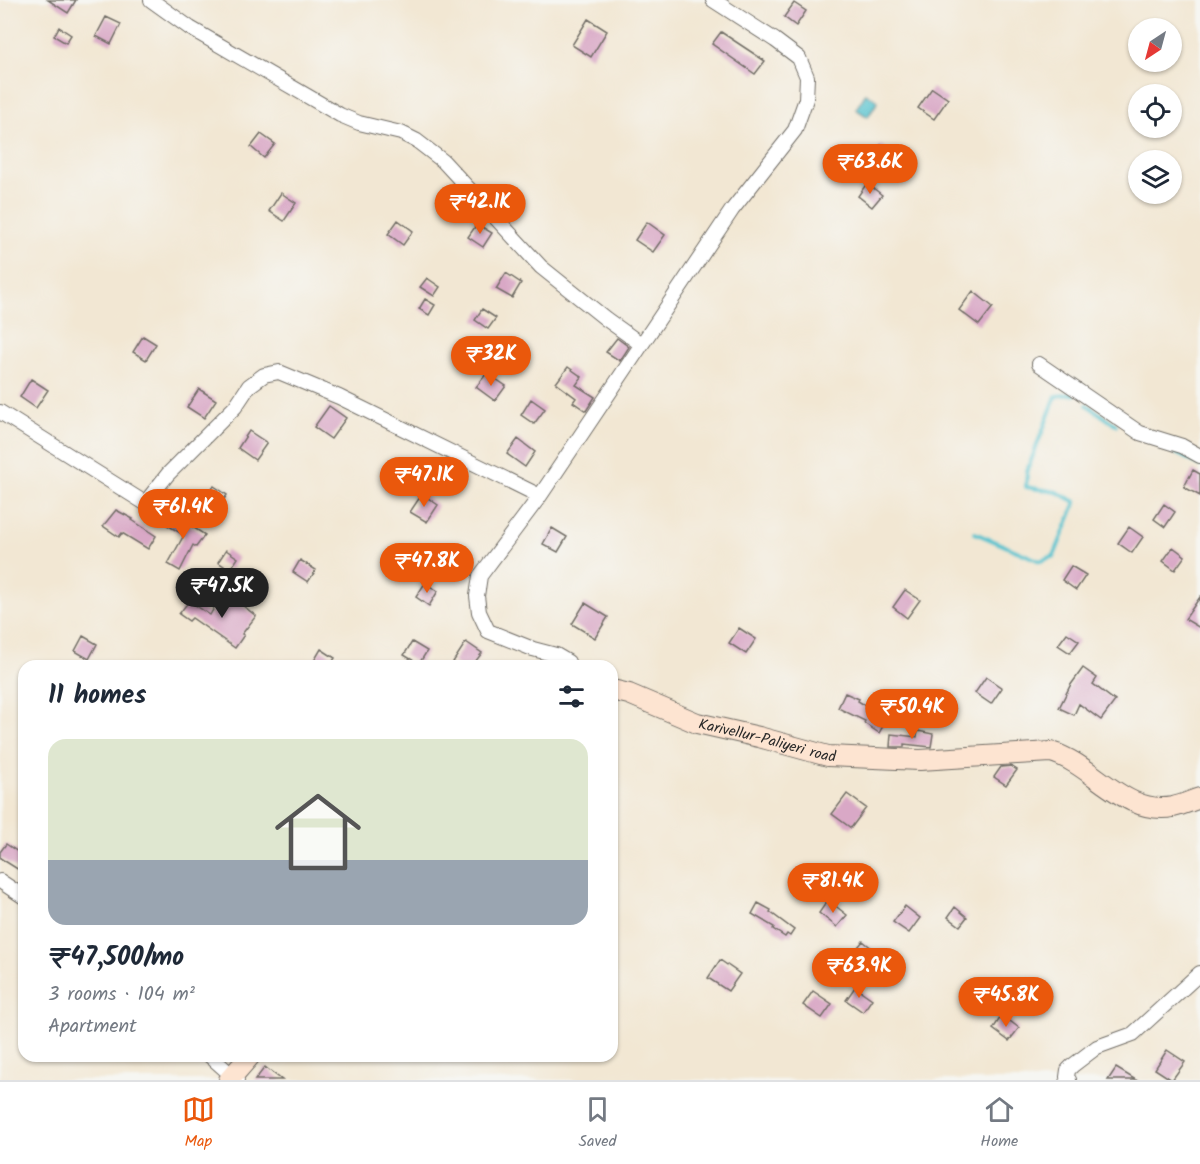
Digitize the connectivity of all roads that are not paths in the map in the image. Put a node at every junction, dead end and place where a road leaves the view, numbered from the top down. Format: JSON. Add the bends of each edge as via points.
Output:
{"nodes":[{"id":1,"x":152,"y":0,"type":"edge"},
{"id":2,"x":713,"y":0,"type":"edge"},
{"id":3,"x":641,"y":344,"type":"junction"},
{"id":4,"x":1040,"y":364,"type":"dead end"},
{"id":5,"x":0,"y":412,"type":"edge"},
{"id":6,"x":1200,"y":456,"type":"edge"},
{"id":7,"x":540,"y":496,"type":"junction"},
{"id":8,"x":565,"y":660,"type":"edge"},
{"id":9,"x":618,"y":691,"type":"edge"},
{"id":10,"x":1200,"y":798,"type":"edge"},
{"id":11,"x":0,"y":881,"type":"edge"},
{"id":12,"x":18,"y":893,"type":"edge"},
{"id":13,"x":1200,"y":974,"type":"edge"},
{"id":14,"x":216,"y":1062,"type":"edge"},
{"id":15,"x":246,"y":1062,"type":"edge"},
{"id":16,"x":233,"y":1079,"type":"edge"},
{"id":17,"x":1069,"y":1080,"type":"edge"}],
"edges":[{"from":1,"to":3,"type":"street","via":[[190,28],[340,115],[417,141],[443,161],[541,267]]},
{"from":2,"to":3,"type":"street","via":[[799,58],[807,77],[806,99],[795,130],[732,210]]},
{"from":3,"to":7,"type":"street"},
{"from":4,"to":6,"type":"street","via":[[1140,433]]},
{"from":5,"to":7,"type":"street","via":[[145,503],[168,474],[235,407],[249,386],[264,375],[279,372],[339,397]]},
{"from":7,"to":8,"type":"street","via":[[480,576],[479,612],[488,631]]},
{"from":9,"to":10,"type":"main road","name":"Karivellur-Paliyeri road","via":[[697,723],[828,756],[920,760],[1051,752],[1066,756],[1130,802],[1157,808]]},
{"from":11,"to":12,"type":"street"},
{"from":13,"to":17,"type":"street","via":[[1132,1034],[1097,1047],[1072,1065]]},
{"from":14,"to":16,"type":"street"},
{"from":15,"to":16,"type":"main road"}]}
